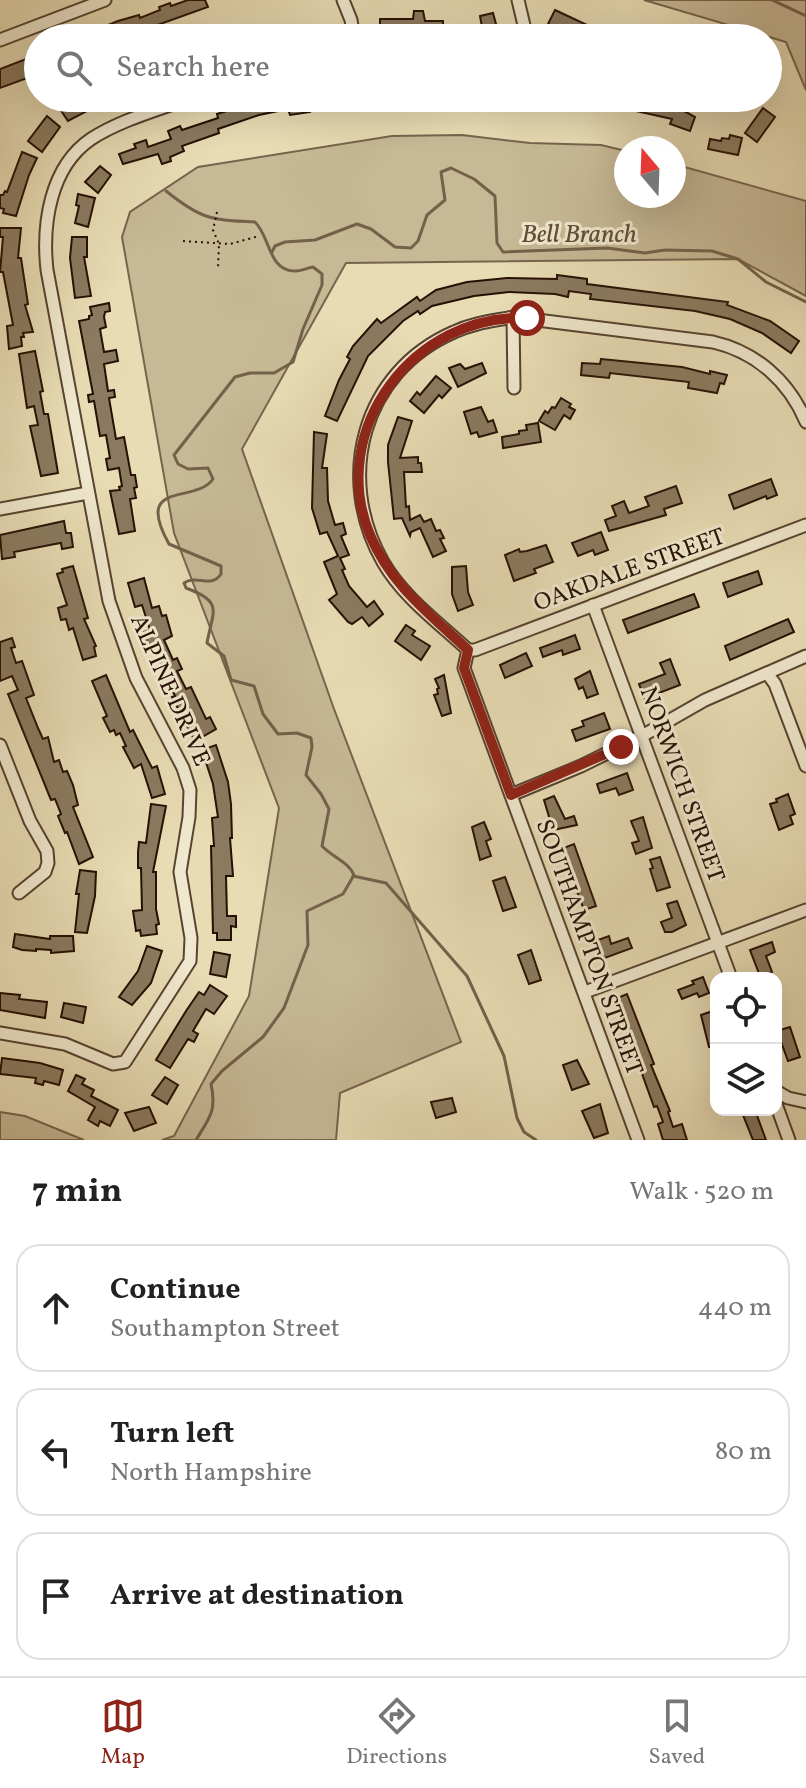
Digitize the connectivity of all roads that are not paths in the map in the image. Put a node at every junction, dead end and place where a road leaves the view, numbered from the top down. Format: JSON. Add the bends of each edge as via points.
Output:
{"nodes":[{"id":1,"x":105,"y":0,"type":"edge"},
{"id":2,"x":343,"y":0,"type":"edge"},
{"id":3,"x":518,"y":0,"type":"edge"},
{"id":4,"x":42,"y":24,"type":"edge"},
{"id":5,"x":352,"y":24,"type":"edge"},
{"id":6,"x":524,"y":24,"type":"edge"},
{"id":7,"x":24,"y":31,"type":"edge"},
{"id":8,"x":0,"y":40,"type":"edge"},
{"id":9,"x":155,"y":112,"type":"edge"},
{"id":10,"x":513,"y":317,"type":"junction"},
{"id":11,"x":514,"y":388,"type":"dead end"},
{"id":12,"x":806,"y":422,"type":"edge"},
{"id":13,"x":88,"y":493,"type":"junction"},
{"id":14,"x":0,"y":509,"type":"edge"},
{"id":15,"x":806,"y":525,"type":"edge"},
{"id":16,"x":593,"y":605,"type":"junction"},
{"id":17,"x":468,"y":650,"type":"junction"},
{"id":18,"x":806,"y":656,"type":"edge"},
{"id":19,"x":767,"y":673,"type":"junction"},
{"id":20,"x":642,"y":736,"type":"junction"},
{"id":21,"x":0,"y":745,"type":"edge"},
{"id":22,"x":806,"y":766,"type":"edge"},
{"id":23,"x":511,"y":795,"type":"junction"},
{"id":24,"x":19,"y":893,"type":"dead end"},
{"id":25,"x":806,"y":910,"type":"edge"},
{"id":26,"x":718,"y":942,"type":"junction"},
{"id":27,"x":729,"y":972,"type":"edge"},
{"id":28,"x":585,"y":992,"type":"junction"},
{"id":29,"x":0,"y":1033,"type":"edge"},
{"id":30,"x":782,"y":1094,"type":"edge"},
{"id":31,"x":806,"y":1102,"type":"edge"},
{"id":32,"x":780,"y":1116,"type":"edge"},
{"id":33,"x":638,"y":1140,"type":"edge"},
{"id":34,"x":789,"y":1140,"type":"edge"}],
"edges":[{"from":1,"to":4,"type":"street"},
{"from":2,"to":5,"type":"street"},
{"from":3,"to":6,"type":"street"},
{"from":7,"to":8,"type":"street"},
{"from":9,"to":13,"type":"street","name":"ALPINE DRIVE","via":[[79,148],[62,171],[51,201],[46,256]]},
{"from":10,"to":11,"type":"street"},
{"from":10,"to":12,"type":"street","via":[[733,347],[776,376]]},
{"from":10,"to":17,"type":"street","via":[[457,330],[408,362],[375,406],[360,458],[362,509],[382,561],[400,586]]},
{"from":13,"to":14,"type":"street"},
{"from":13,"to":29,"type":"street","name":"ALPINE DRIVE","via":[[117,626],[183,768],[190,797],[180,872],[190,961],[125,1062]]},
{"from":15,"to":16,"type":"street","name":"OAKDALE STREET"},
{"from":16,"to":17,"type":"street","name":"OAKDALE STREET"},
{"from":16,"to":20,"type":"street","name":"NORWICH STREET"},
{"from":17,"to":23,"type":"street","name":"SOUTHAMPTON STREET","via":[[464,668]]},
{"from":18,"to":19,"type":"street"},
{"from":19,"to":20,"type":"street"},
{"from":19,"to":22,"type":"street"},
{"from":20,"to":23,"type":"street"},
{"from":20,"to":26,"type":"street","name":"NORWICH STREET"},
{"from":21,"to":24,"type":"street","via":[[47,851],[45,872]]},
{"from":23,"to":28,"type":"street","name":"SOUTHAMPTON STREET"},
{"from":25,"to":26,"type":"street"},
{"from":26,"to":27,"type":"street","name":"NORWICH STREET"},
{"from":26,"to":28,"type":"street"},
{"from":28,"to":33,"type":"street","name":"SOUTHAMPTON STREET"},
{"from":30,"to":31,"type":"street"},
{"from":32,"to":34,"type":"street"}]}
